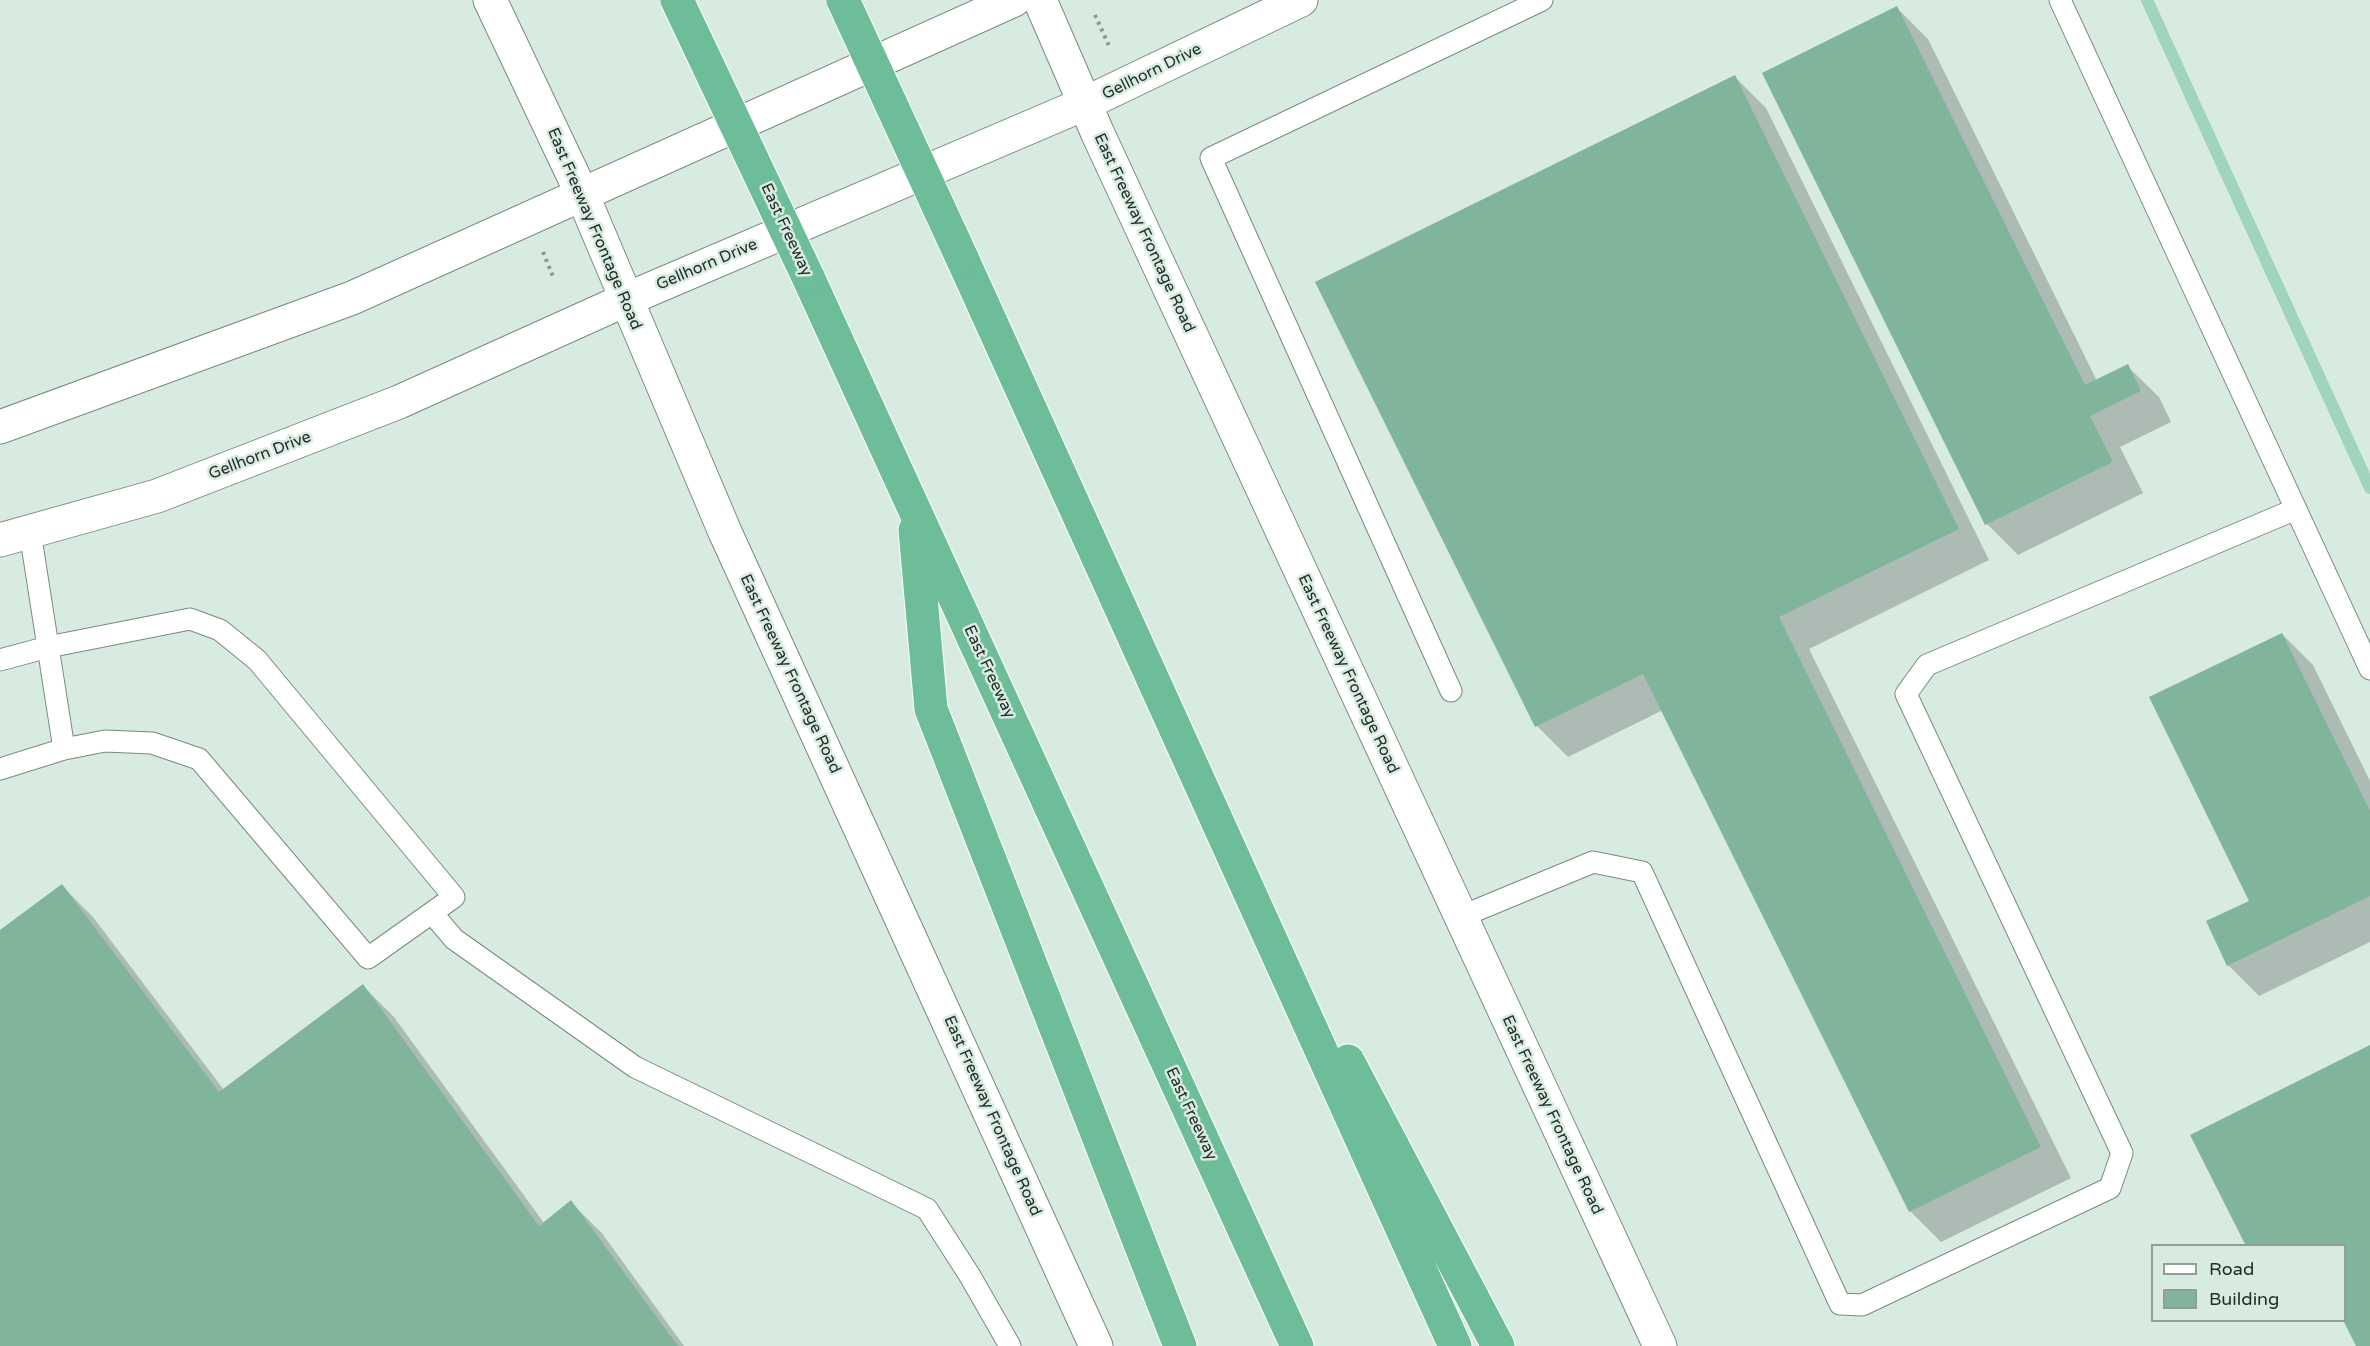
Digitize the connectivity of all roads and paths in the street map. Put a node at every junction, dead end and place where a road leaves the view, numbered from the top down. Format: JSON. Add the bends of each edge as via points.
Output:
{"nodes":[{"id":1,"x":490,"y":0,"type":"edge"},
{"id":2,"x":676,"y":0,"type":"edge"},
{"id":3,"x":843,"y":0,"type":"edge"},
{"id":4,"x":1014,"y":0,"type":"edge"},
{"id":5,"x":1040,"y":0,"type":"edge"},
{"id":6,"x":1301,"y":0,"type":"edge"},
{"id":7,"x":1542,"y":0,"type":"edge"},
{"id":8,"x":2060,"y":0,"type":"edge"},
{"id":9,"x":1095,"y":15,"type":"dead end"},
{"id":10,"x":1110,"y":48,"type":"dead end"},
{"id":11,"x":1084,"y":104,"type":"junction"},
{"id":12,"x":582,"y":194,"type":"junction"},
{"id":13,"x":542,"y":248,"type":"dead end"},
{"id":14,"x":554,"y":279,"type":"dead end"},
{"id":15,"x":625,"y":300,"type":"junction"},
{"id":16,"x":0,"y":427,"type":"edge"},
{"id":17,"x":913,"y":508,"type":"junction"},
{"id":18,"x":2296,"y":509,"type":"junction"},
{"id":19,"x":15,"y":536,"type":"edge"},
{"id":20,"x":48,"y":647,"type":"junction"},
{"id":21,"x":0,"y":660,"type":"edge"},
{"id":22,"x":2370,"y":669,"type":"edge"},
{"id":23,"x":1451,"y":690,"type":"dead end"},
{"id":24,"x":1184,"y":748,"type":"junction"},
{"id":25,"x":64,"y":749,"type":"junction"},
{"id":26,"x":0,"y":769,"type":"edge"},
{"id":27,"x":432,"y":913,"type":"junction"},
{"id":28,"x":1461,"y":917,"type":"junction"},
{"id":29,"x":1010,"y":1346,"type":"edge"},
{"id":30,"x":1096,"y":1346,"type":"edge"},
{"id":31,"x":1180,"y":1346,"type":"edge"},
{"id":32,"x":1297,"y":1346,"type":"edge"},
{"id":33,"x":1455,"y":1346,"type":"edge"},
{"id":34,"x":1498,"y":1346,"type":"edge"},
{"id":35,"x":1660,"y":1346,"type":"edge"}],
"edges":[{"from":1,"to":12,"type":"main road","name":"East Freeway Frontage Road"},
{"from":2,"to":17,"type":"highway","name":"East Freeway","bridge":true},
{"from":3,"to":24,"type":"highway","bridge":true},
{"from":4,"to":12,"type":"main road"},
{"from":5,"to":11,"type":"main road","name":"East Freeway Frontage Road"},
{"from":6,"to":11,"type":"main road","name":"Gellhorn Drive"},
{"from":7,"to":23,"type":"lane","via":[[1211,158]]},
{"from":8,"to":18,"type":"lane"},
{"from":9,"to":10,"type":"path"},
{"from":11,"to":15,"type":"main road","name":"Gellhorn Drive"},
{"from":11,"to":28,"type":"main road","name":"East Freeway Frontage Road"},
{"from":12,"to":15,"type":"main road","name":"East Freeway Frontage Road"},
{"from":12,"to":16,"type":"main road","via":[[352,298]]},
{"from":13,"to":14,"type":"path"},
{"from":15,"to":19,"type":"main road","name":"Gellhorn Drive","via":[[366,415],[157,496]]},
{"from":15,"to":30,"type":"main road","name":"East Freeway Frontage Road","via":[[725,532]]},
{"from":17,"to":31,"type":"highway","via":[[931,709]]},
{"from":17,"to":32,"type":"highway","name":"East Freeway"},
{"from":18,"to":22,"type":"lane"},
{"from":18,"to":28,"type":"lane","via":[[1927,665],[1906,694],[2122,1153],[2110,1188],[1862,1305],[1840,1304],[1642,872],[1593,862]]},
{"from":19,"to":20,"type":"lane"},
{"from":20,"to":21,"type":"lane"},
{"from":20,"to":25,"type":"lane"},
{"from":20,"to":27,"type":"lane","via":[[189,619],[220,630],[257,660],[454,897]]},
{"from":24,"to":33,"type":"highway"},
{"from":24,"to":34,"type":"highway"},
{"from":25,"to":26,"type":"lane"},
{"from":25,"to":27,"type":"lane","via":[[105,741],[152,743],[199,759],[368,958]]},
{"from":27,"to":29,"type":"lane","via":[[454,939],[635,1067],[927,1209]]},
{"from":28,"to":35,"type":"main road","name":"East Freeway Frontage Road"}]}
